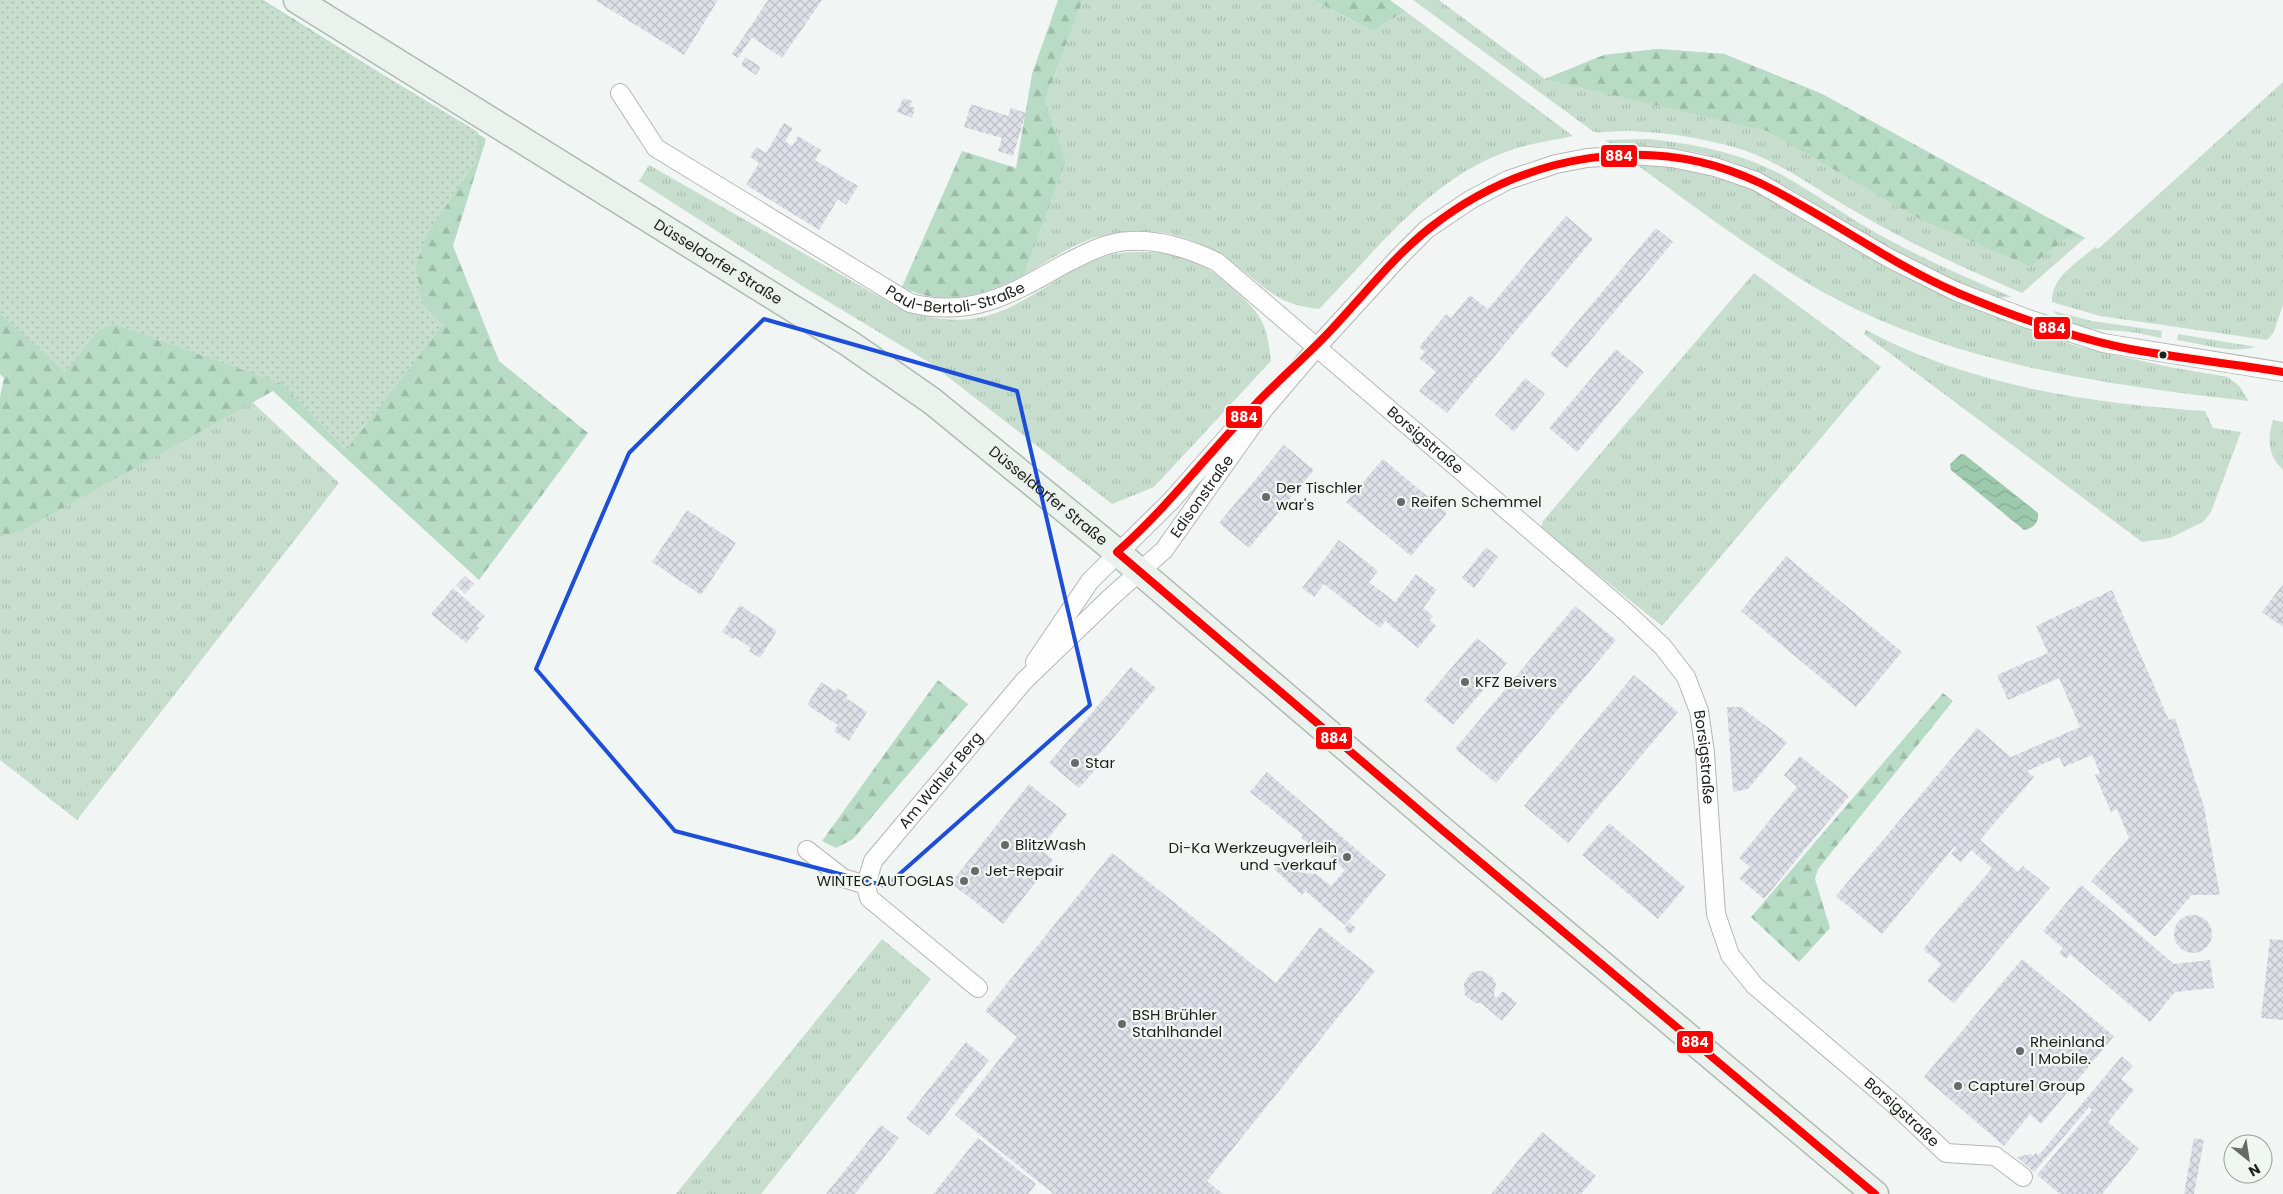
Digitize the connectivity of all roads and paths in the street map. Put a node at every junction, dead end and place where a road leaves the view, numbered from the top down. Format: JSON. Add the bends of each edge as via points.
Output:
{"nodes":[{"id":1,"x":297,"y":0,"type":"edge"},
{"id":2,"x":620,"y":93,"type":"dead end"},
{"id":3,"x":1316,"y":347,"type":"junction"},
{"id":4,"x":2283,"y":372,"type":"edge"},
{"id":5,"x":1117,"y":552,"type":"junction"},
{"id":6,"x":1140,"y":572,"type":"junction"},
{"id":7,"x":1024,"y":681,"type":"junction"},
{"id":8,"x":807,"y":850,"type":"dead end"},
{"id":9,"x":866,"y":885,"type":"junction"},
{"id":10,"x":978,"y":988,"type":"dead end"},
{"id":11,"x":2023,"y":1177,"type":"dead end"},
{"id":12,"x":1875,"y":1194,"type":"edge"}],
"edges":[{"from":1,"to":5,"type":"main road","name":"Düsseldorfer Straße","via":[[850,344],[932,401]]},
{"from":2,"to":3,"type":"street","name":"Paul-Bertoli-Straße","via":[[656,148],[910,303],[955,309],[989,302],[1101,247],[1128,241],[1151,242],[1196,252],[1218,262]]},
{"from":3,"to":4,"type":"street","name":"Edisonstraße","via":[[1427,229],[1470,200],[1508,180],[1556,164],[1603,156],[1634,155],[1694,162],[1756,181],[1854,239],[1954,292],[2028,319],[2104,343]]},
{"from":3,"to":5,"type":"street","name":"Edisonstraße","via":[[1254,406],[1171,501]]},
{"from":3,"to":6,"type":"street","name":"Edisonstraße","via":[[1248,431],[1164,550]]},
{"from":3,"to":11,"type":"street","name":"Borsigstraße","via":[[1627,613],[1662,647],[1686,677],[1699,711],[1706,753],[1716,914],[1730,955],[1740,969],[1762,993],[1894,1104],[1946,1153],[1995,1156]]},
{"from":5,"to":6,"type":"main road","name":"Düsseldorfer Straße"},
{"from":5,"to":7,"type":"street","name":"Am Wahler Berg","via":[[1090,581]]},
{"from":6,"to":7,"type":"street","name":"Am Wahler Berg"},
{"from":6,"to":12,"type":"main road","name":"Düsseldorfer Straße"},
{"from":7,"to":9,"type":"street","name":"Am Wahler Berg","via":[[873,861]]},
{"from":8,"to":9,"type":"street","via":[[843,878]]},
{"from":9,"to":10,"type":"street","via":[[869,898]]}]}
